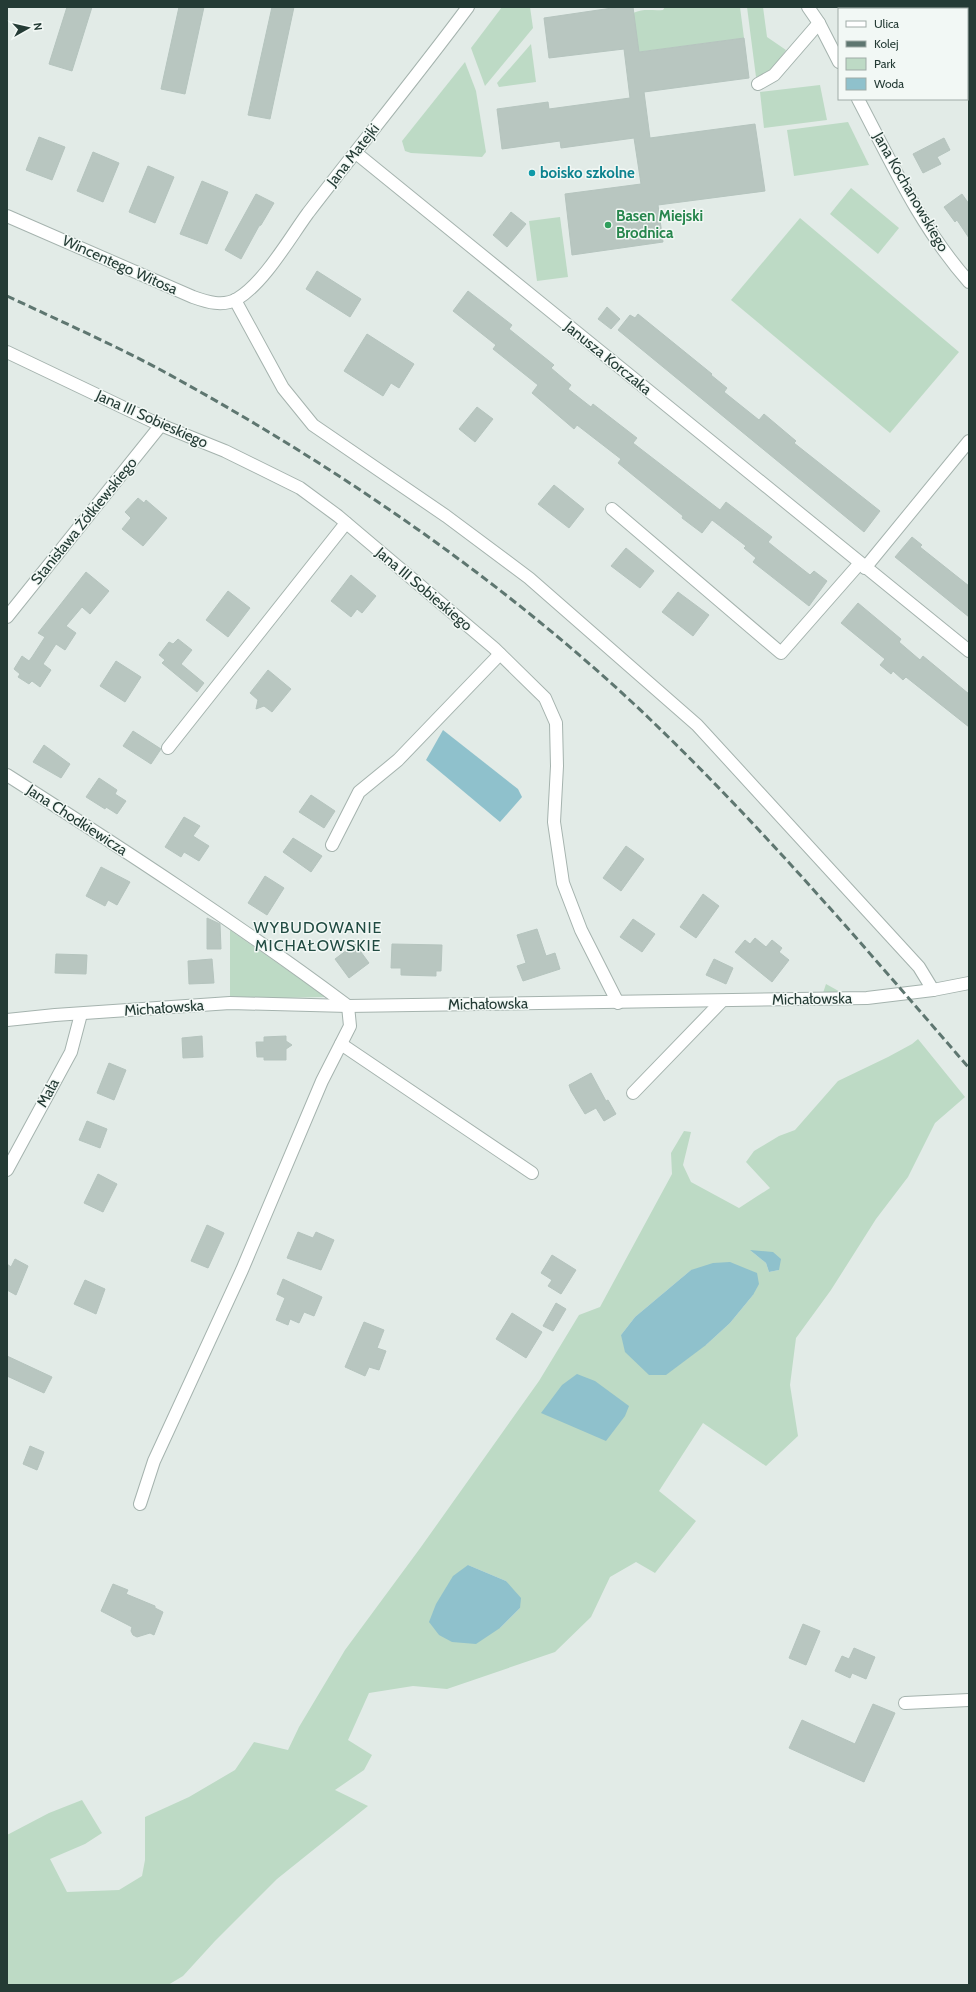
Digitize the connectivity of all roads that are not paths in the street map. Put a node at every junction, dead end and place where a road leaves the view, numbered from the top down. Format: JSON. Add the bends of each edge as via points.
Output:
{"nodes":[{"id":1,"x":468,"y":7,"type":"edge"},
{"id":2,"x":808,"y":7,"type":"edge"},
{"id":3,"x":819,"y":23,"type":"junction"},
{"id":4,"x":838,"y":60,"type":"edge"},
{"id":5,"x":758,"y":84,"type":"dead end"},
{"id":6,"x":859,"y":100,"type":"edge"},
{"id":7,"x":356,"y":153,"type":"junction"},
{"id":8,"x":7,"y":216,"type":"edge"},
{"id":9,"x":969,"y":282,"type":"edge"},
{"id":10,"x":235,"y":300,"type":"junction"},
{"id":11,"x":7,"y":352,"type":"edge"},
{"id":12,"x":161,"y":425,"type":"junction"},
{"id":13,"x":969,"y":441,"type":"edge"},
{"id":14,"x":612,"y":509,"type":"dead end"},
{"id":15,"x":346,"y":523,"type":"junction"},
{"id":16,"x":863,"y":565,"type":"junction"},
{"id":17,"x":7,"y":617,"type":"edge"},
{"id":18,"x":969,"y":651,"type":"edge"},
{"id":19,"x":500,"y":654,"type":"junction"},
{"id":20,"x":168,"y":748,"type":"dead end"},
{"id":21,"x":7,"y":775,"type":"edge"},
{"id":22,"x":332,"y":845,"type":"dead end"},
{"id":23,"x":969,"y":984,"type":"edge"},
{"id":24,"x":933,"y":990,"type":"junction"},
{"id":25,"x":722,"y":1001,"type":"junction"},
{"id":26,"x":618,"y":1003,"type":"junction"},
{"id":27,"x":348,"y":1006,"type":"junction"},
{"id":28,"x":81,"y":1014,"type":"junction"},
{"id":29,"x":7,"y":1020,"type":"edge"},
{"id":30,"x":341,"y":1044,"type":"junction"},
{"id":31,"x":633,"y":1093,"type":"dead end"},
{"id":32,"x":7,"y":1170,"type":"edge"},
{"id":33,"x":532,"y":1173,"type":"dead end"},
{"id":34,"x":140,"y":1504,"type":"dead end"},
{"id":35,"x":969,"y":1700,"type":"edge"},
{"id":36,"x":905,"y":1703,"type":"dead end"}],
"edges":[{"from":1,"to":7,"type":"street","name":"Jana Matejki"},
{"from":2,"to":3,"type":"street"},
{"from":3,"to":4,"type":"street"},
{"from":3,"to":5,"type":"street","via":[[774,75]]},
{"from":6,"to":9,"type":"street","name":"Jana Kochanowskiego","via":[[901,182],[943,250]]},
{"from":7,"to":10,"type":"street","name":"Jana Matejki","via":[[260,279],[248,292]]},
{"from":7,"to":16,"type":"street","name":"Janusza Korczaka"},
{"from":8,"to":10,"type":"street","name":"Wincentego Witosa","via":[[193,297],[210,303]]},
{"from":10,"to":24,"type":"street","via":[[282,388],[313,425],[446,516],[529,578],[697,725],[919,968]]},
{"from":11,"to":12,"type":"street","name":"Jana III Sobieskiego"},
{"from":12,"to":15,"type":"street","name":"Jana III Sobieskiego","via":[[224,451],[300,488]]},
{"from":12,"to":17,"type":"street","name":"Stanisława Żółkiewskiego"},
{"from":13,"to":16,"type":"street"},
{"from":14,"to":16,"type":"street","via":[[780,653]]},
{"from":15,"to":19,"type":"street","name":"Jana III Sobieskiego"},
{"from":15,"to":20,"type":"street"},
{"from":16,"to":18,"type":"street","name":"Janusza Korczaka"},
{"from":19,"to":22,"type":"street","via":[[398,760],[359,792]]},
{"from":19,"to":26,"type":"street","name":"Jana III Sobieskiego","via":[[545,698],[556,723],[554,822],[563,883],[581,930]]},
{"from":21,"to":27,"type":"street","name":"Jana Chodkiewicza","via":[[147,865],[286,960]]},
{"from":23,"to":24,"type":"street","name":"Michałowska"},
{"from":24,"to":25,"type":"street","name":"Michałowska","via":[[867,998]]},
{"from":25,"to":26,"type":"street","name":"Michałowska"},
{"from":25,"to":31,"type":"street"},
{"from":26,"to":27,"type":"street","name":"Michałowska"},
{"from":27,"to":28,"type":"street","name":"Michałowska","via":[[230,1003]]},
{"from":27,"to":30,"type":"street","via":[[350,1026]]},
{"from":28,"to":29,"type":"street","name":"Michałowska"},
{"from":28,"to":32,"type":"street","name":"Mała","via":[[71,1052]]},
{"from":30,"to":33,"type":"street"},
{"from":30,"to":34,"type":"street","via":[[322,1081],[242,1270],[154,1461]]},
{"from":35,"to":36,"type":"street"}]}
